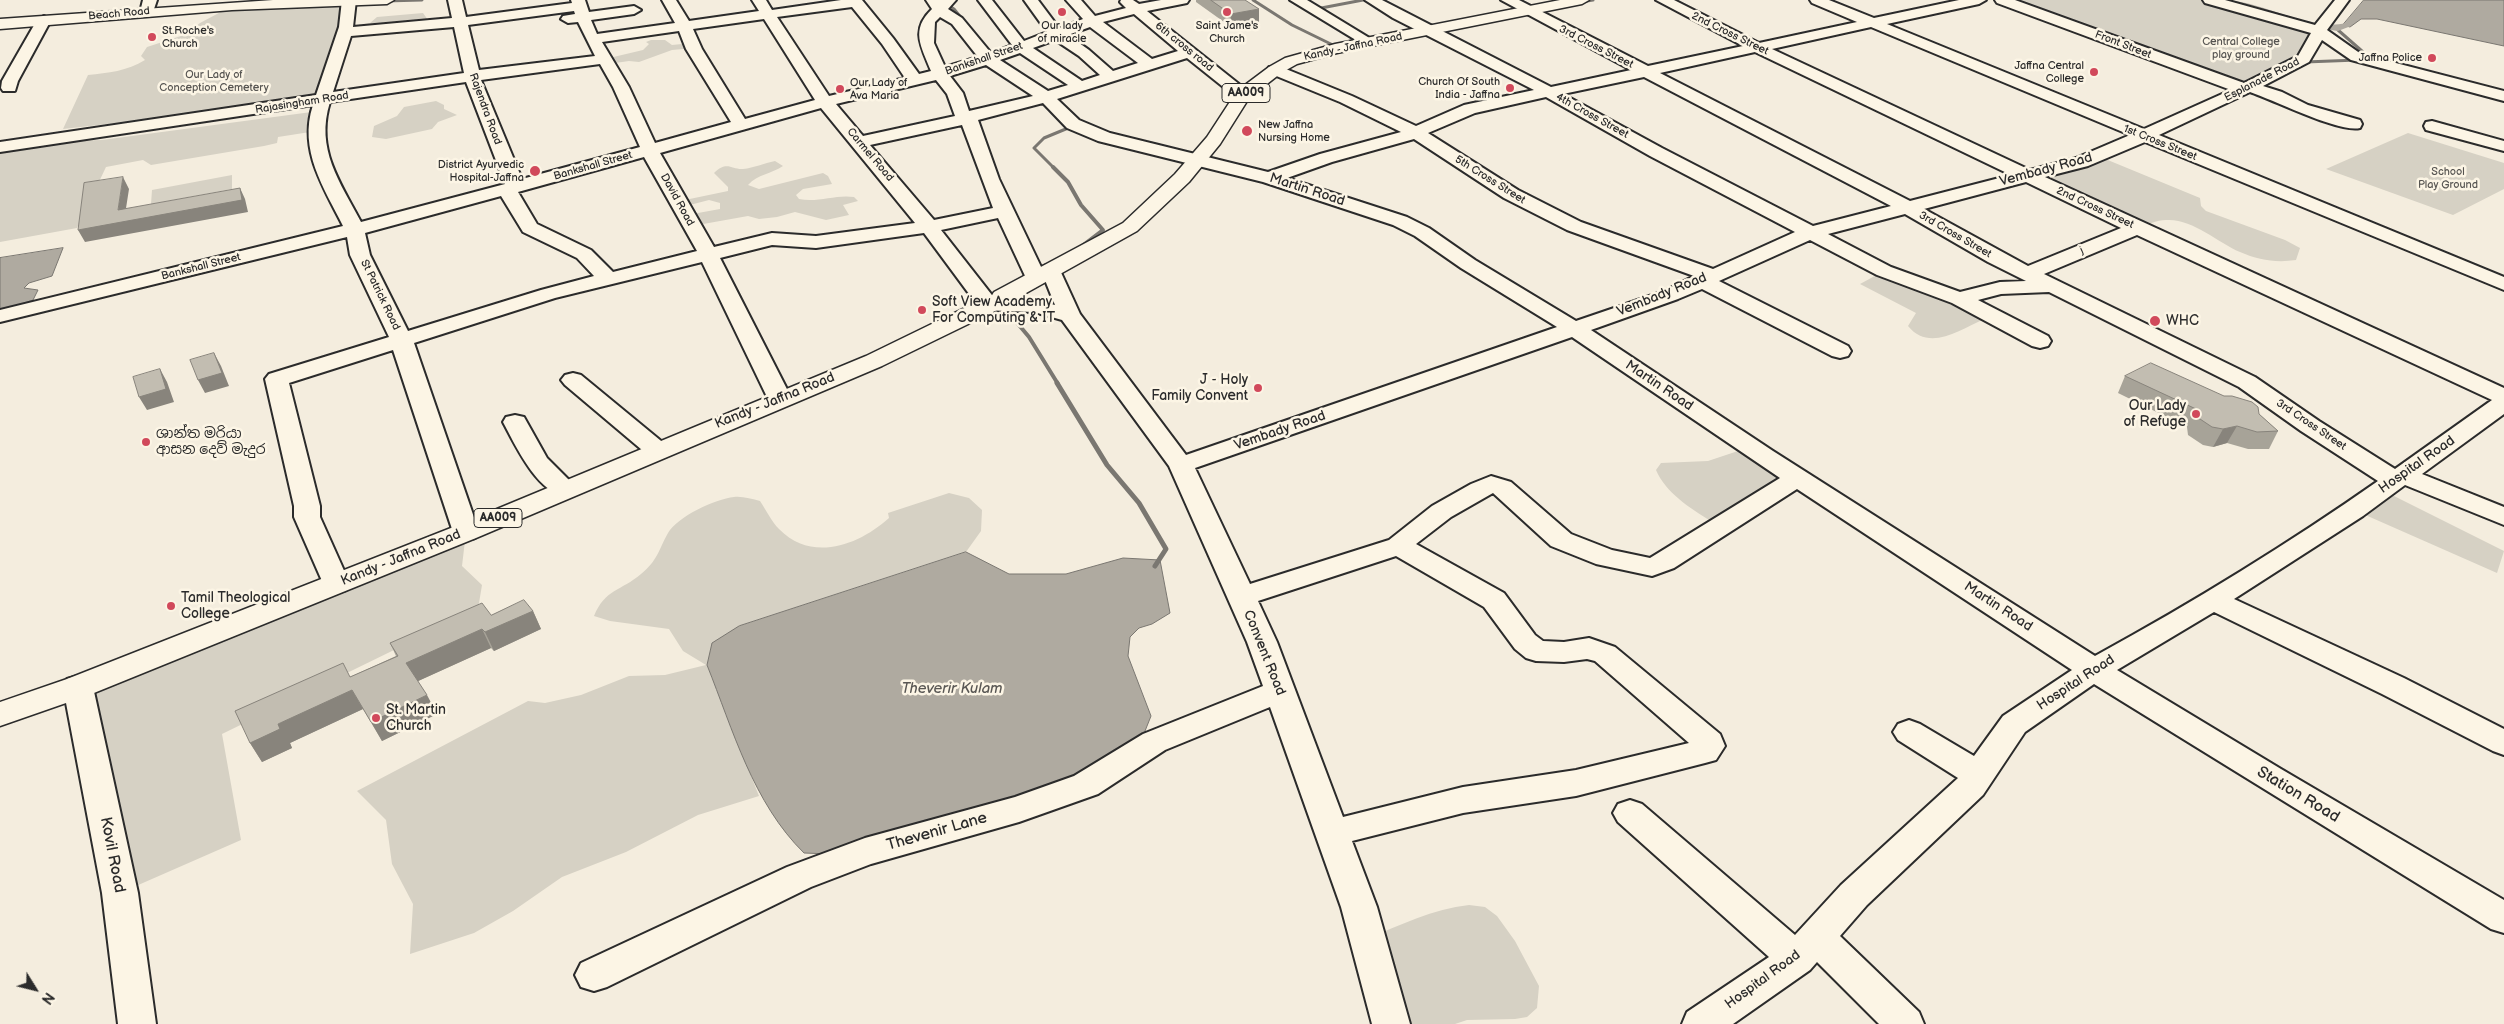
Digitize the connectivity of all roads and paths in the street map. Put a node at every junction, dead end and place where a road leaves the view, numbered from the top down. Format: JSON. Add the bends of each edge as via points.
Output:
{"nodes":[{"id":1,"x":387,"y":0,"type":"edge"},
{"id":2,"x":455,"y":0,"type":"edge"},
{"id":3,"x":670,"y":0,"type":"edge"},
{"id":4,"x":985,"y":0,"type":"edge"},
{"id":5,"x":1031,"y":0,"type":"edge"},
{"id":6,"x":1074,"y":0,"type":"edge"},
{"id":7,"x":1297,"y":0,"type":"edge"},
{"id":8,"x":1372,"y":0,"type":"edge"},
{"id":9,"x":1508,"y":0,"type":"edge"},
{"id":10,"x":1582,"y":0,"type":"edge"},
{"id":11,"x":1663,"y":0,"type":"edge"},
{"id":12,"x":1817,"y":0,"type":"edge"},
{"id":13,"x":1979,"y":0,"type":"edge"},
{"id":14,"x":2002,"y":0,"type":"edge"},
{"id":15,"x":2210,"y":0,"type":"edge"},
{"id":16,"x":2342,"y":0,"type":"edge"},
{"id":17,"x":349,"y":1,"type":"edge"},
{"id":18,"x":498,"y":1,"type":"dead end"},
{"id":19,"x":855,"y":1,"type":"edge"},
{"id":20,"x":1172,"y":1,"type":"edge"},
{"id":21,"x":233,"y":3,"type":"edge"},
{"id":22,"x":941,"y":4,"type":"edge"},
{"id":23,"x":1131,"y":4,"type":"edge"},
{"id":24,"x":632,"y":5,"type":"edge"},
{"id":25,"x":149,"y":6,"type":"edge"},
{"id":26,"x":763,"y":6,"type":"edge"},
{"id":27,"x":581,"y":8,"type":"edge"},
{"id":28,"x":1527,"y":11,"type":"junction"},
{"id":29,"x":500,"y":17,"type":"junction"},
{"id":30,"x":44,"y":20,"type":"junction"},
{"id":31,"x":1092,"y":21,"type":"junction"},
{"id":32,"x":459,"y":22,"type":"junction"},
{"id":33,"x":682,"y":23,"type":"junction"},
{"id":34,"x":1871,"y":23,"type":"junction"},
{"id":35,"x":0,"y":24,"type":"edge"},
{"id":36,"x":2321,"y":28,"type":"junction"},
{"id":37,"x":647,"y":31,"type":"junction"},
{"id":38,"x":1430,"y":31,"type":"junction"},
{"id":39,"x":344,"y":32,"type":"junction"},
{"id":40,"x":1055,"y":34,"type":"junction"},
{"id":41,"x":595,"y":39,"type":"junction"},
{"id":42,"x":1369,"y":42,"type":"junction"},
{"id":43,"x":1020,"y":46,"type":"junction"},
{"id":44,"x":1756,"y":47,"type":"junction"},
{"id":45,"x":1190,"y":52,"type":"junction"},
{"id":46,"x":605,"y":59,"type":"junction"},
{"id":47,"x":988,"y":59,"type":"junction"},
{"id":48,"x":2304,"y":59,"type":"junction"},
{"id":49,"x":2363,"y":59,"type":"junction"},
{"id":50,"x":1149,"y":64,"type":"junction"},
{"id":51,"x":1276,"y":70,"type":"junction"},
{"id":52,"x":1645,"y":72,"type":"junction"},
{"id":53,"x":940,"y":74,"type":"junction"},
{"id":54,"x":473,"y":76,"type":"junction"},
{"id":55,"x":1111,"y":77,"type":"junction"},
{"id":56,"x":914,"y":80,"type":"junction"},
{"id":57,"x":1081,"y":87,"type":"junction"},
{"id":58,"x":9,"y":88,"type":"dead end"},
{"id":59,"x":2247,"y":88,"type":"junction"},
{"id":60,"x":1550,"y":93,"type":"junction"},
{"id":61,"x":1243,"y":95,"type":"junction"},
{"id":62,"x":2504,"y":96,"type":"edge"},
{"id":63,"x":1046,"y":97,"type":"junction"},
{"id":64,"x":322,"y":100,"type":"junction"},
{"id":65,"x":825,"y":102,"type":"junction"},
{"id":66,"x":968,"y":117,"type":"junction"},
{"id":67,"x":2354,"y":124,"type":"dead end"},
{"id":68,"x":742,"y":125,"type":"junction"},
{"id":69,"x":2432,"y":126,"type":"dead end"},
{"id":70,"x":1416,"y":134,"type":"junction"},
{"id":71,"x":2144,"y":136,"type":"junction"},
{"id":72,"x":861,"y":142,"type":"junction"},
{"id":73,"x":2504,"y":146,"type":"edge"},
{"id":74,"x":0,"y":147,"type":"edge"},
{"id":75,"x":651,"y":150,"type":"junction"},
{"id":76,"x":1197,"y":158,"type":"junction"},
{"id":77,"x":2028,"y":176,"type":"junction"},
{"id":78,"x":1269,"y":178,"type":"junction"},
{"id":79,"x":511,"y":189,"type":"junction"},
{"id":80,"x":1907,"y":207,"type":"junction"},
{"id":81,"x":1004,"y":211,"type":"junction"},
{"id":82,"x":930,"y":226,"type":"junction"},
{"id":83,"x":2137,"y":228,"type":"junction"},
{"id":84,"x":355,"y":230,"type":"junction"},
{"id":85,"x":1810,"y":233,"type":"junction"},
{"id":86,"x":708,"y":254,"type":"junction"},
{"id":87,"x":1043,"y":274,"type":"junction"},
{"id":88,"x":2026,"y":274,"type":"junction"},
{"id":89,"x":607,"y":278,"type":"junction"},
{"id":90,"x":1706,"y":278,"type":"junction"},
{"id":91,"x":2504,"y":284,"type":"edge"},
{"id":92,"x":2048,"y":286,"type":"junction"},
{"id":93,"x":1959,"y":299,"type":"junction"},
{"id":94,"x":996,"y":301,"type":"junction"},
{"id":95,"x":1070,"y":315,"type":"junction"},
{"id":96,"x":0,"y":316,"type":"edge"},
{"id":97,"x":1575,"y":329,"type":"junction"},
{"id":98,"x":401,"y":338,"type":"junction"},
{"id":99,"x":2040,"y":341,"type":"dead end"},
{"id":100,"x":1840,"y":351,"type":"dead end"},
{"id":101,"x":573,"y":380,"type":"dead end"},
{"id":102,"x":2504,"y":397,"type":"edge"},
{"id":103,"x":780,"y":399,"type":"junction"},
{"id":104,"x":2504,"y":403,"type":"edge"},
{"id":105,"x":515,"y":422,"type":"dead end"},
{"id":106,"x":657,"y":450,"type":"junction"},
{"id":107,"x":1181,"y":465,"type":"junction"},
{"id":108,"x":2399,"y":477,"type":"junction"},
{"id":109,"x":1797,"y":478,"type":"junction"},
{"id":110,"x":566,"y":490,"type":"junction"},
{"id":111,"x":2504,"y":517,"type":"edge"},
{"id":112,"x":466,"y":532,"type":"junction"},
{"id":113,"x":1399,"y":546,"type":"junction"},
{"id":114,"x":336,"y":584,"type":"junction"},
{"id":115,"x":1241,"y":597,"type":"junction"},
{"id":116,"x":2212,"y":600,"type":"junction"},
{"id":117,"x":2094,"y":670,"type":"junction"},
{"id":118,"x":78,"y":687,"type":"junction"},
{"id":119,"x":1280,"y":691,"type":"junction"},
{"id":120,"x":0,"y":714,"type":"edge"},
{"id":121,"x":1909,"y":732,"type":"dead end"},
{"id":122,"x":2504,"y":743,"type":"edge"},
{"id":123,"x":1978,"y":775,"type":"junction"},
{"id":124,"x":1630,"y":813,"type":"dead end"},
{"id":125,"x":1332,"y":833,"type":"junction"},
{"id":126,"x":2504,"y":918,"type":"edge"},
{"id":127,"x":1807,"y":948,"type":"junction"},
{"id":128,"x":594,"y":975,"type":"dead end"},
{"id":129,"x":1712,"y":1021,"type":"edge"},
{"id":130,"x":137,"y":1024,"type":"edge"},
{"id":131,"x":1391,"y":1024,"type":"edge"},
{"id":132,"x":1905,"y":1024,"type":"edge"}],
"edges":[{"from":1,"to":17,"type":"main road","name":"Beach Road"},
{"from":2,"to":32,"type":"street","name":"Rajendra Road"},
{"from":3,"to":33,"type":"street"},
{"from":4,"to":43,"type":"street"},
{"from":5,"to":40,"type":"street"},
{"from":6,"to":31,"type":"street"},
{"from":7,"to":42,"type":"street"},
{"from":8,"to":38,"type":"street","name":"4th Cross Street"},
{"from":9,"to":28,"type":"street","name":"3rd Cross Street"},
{"from":10,"to":28,"type":"main road","name":"Kandy - Jaffna Road","number":"AA009"},
{"from":11,"to":44,"type":"street","name":"2nd Cross Street"},
{"from":12,"to":34,"type":"street","name":"1st Cross Street"},
{"from":13,"to":34,"type":"street"},
{"from":14,"to":59,"type":"street","name":"Front Street"},
{"from":15,"to":36,"type":"street"},
{"from":16,"to":36,"type":"street","name":"Esplanade Road"},
{"from":17,"to":21,"type":"main road","name":"Beach Road"},
{"from":17,"to":39,"type":"street","name":"St Patrick Road"},
{"from":18,"to":29,"type":"street"},
{"from":19,"to":26,"type":"street"},
{"from":19,"to":56,"type":"street","via":[[888,41]]},
{"from":20,"to":23,"type":"street","name":"Bankshall Street"},
{"from":21,"to":25,"type":"main road","name":"Beach Road"},
{"from":22,"to":47,"type":"street","name":"Martin Road"},
{"from":22,"to":53,"type":"street","via":[[928,21],[927,43]]},
{"from":23,"to":31,"type":"street","name":"Bankshall Street"},
{"from":23,"to":45,"type":"street","name":"6th cross road"},
{"from":24,"to":27,"type":"street"},
{"from":24,"to":37,"type":"street","via":[[636,21]]},
{"from":25,"to":30,"type":"main road","name":"Beach Road"},
{"from":26,"to":33,"type":"street"},
{"from":26,"to":65,"type":"street","name":"Carmel Road"},
{"from":27,"to":29,"type":"street"},
{"from":27,"to":41,"type":"street","name":"David Road","via":[[587,28]]},
{"from":28,"to":38,"type":"main road","name":"Kandy - Jaffna Road","number":"AA009"},
{"from":28,"to":52,"type":"street","name":"3rd Cross Street"},
{"from":29,"to":32,"type":"street"},
{"from":30,"to":35,"type":"main road","name":"Beach Road"},
{"from":30,"to":58,"type":"street"},
{"from":31,"to":40,"type":"street","name":"Bankshall Street"},
{"from":31,"to":50,"type":"street"},
{"from":32,"to":39,"type":"street"},
{"from":32,"to":54,"type":"street","name":"Rajendra Road"},
{"from":33,"to":37,"type":"street"},
{"from":33,"to":68,"type":"street","via":[[694,49]]},
{"from":34,"to":44,"type":"street"},
{"from":34,"to":71,"type":"street","name":"1st Cross Street"},
{"from":36,"to":48,"type":"street","name":"Esplanade Road"},
{"from":36,"to":49,"type":"street"},
{"from":37,"to":41,"type":"street"},
{"from":38,"to":42,"type":"main road","name":"Kandy - Jaffna Road","number":"AA009"},
{"from":38,"to":60,"type":"street","name":"4th Cross Street"},
{"from":39,"to":64,"type":"street","name":"St Patrick Road"},
{"from":40,"to":43,"type":"street","name":"Bankshall Street"},
{"from":40,"to":55,"type":"street","via":[[1084,53]]},
{"from":41,"to":46,"type":"street","name":"David Road"},
{"from":42,"to":51,"type":"main road","name":"Kandy - Jaffna Road","number":"AA009","via":[[1307,56]]},
{"from":43,"to":47,"type":"street","name":"Bankshall Street"},
{"from":43,"to":57,"type":"street"},
{"from":44,"to":52,"type":"street"},
{"from":44,"to":77,"type":"street","name":"2nd Cross Street"},
{"from":45,"to":50,"type":"street"},
{"from":45,"to":61,"type":"street","name":"6th cross road"},
{"from":46,"to":54,"type":"street","name":"Rajasingham Road"},
{"from":46,"to":75,"type":"street","name":"David Road"},
{"from":47,"to":53,"type":"street","name":"Bankshall Street"},
{"from":47,"to":63,"type":"street","name":"Martin Road"},
{"from":48,"to":49,"type":"street"},
{"from":48,"to":59,"type":"street","name":"Esplanade Road"},
{"from":49,"to":62,"type":"street"},
{"from":50,"to":55,"type":"street"},
{"from":51,"to":61,"type":"main road","name":"Kandy - Jaffna Road","number":"AA009"},
{"from":51,"to":70,"type":"street","name":"5th Cross Street","via":[[1346,99]]},
{"from":52,"to":60,"type":"street"},
{"from":52,"to":80,"type":"street","name":"3rd Cross Street"},
{"from":53,"to":56,"type":"street","name":"Bankshall Street"},
{"from":53,"to":66,"type":"street","via":[[955,93],[962,114]]},
{"from":54,"to":64,"type":"street","name":"Rajasingham Road"},
{"from":54,"to":79,"type":"street","name":"Rajendra Road"},
{"from":55,"to":57,"type":"street"},
{"from":56,"to":65,"type":"street","name":"Bankshall Street"},
{"from":57,"to":63,"type":"street"},
{"from":59,"to":67,"type":"street","name":"Front Street","via":[[2276,95],[2302,108]]},
{"from":59,"to":71,"type":"street","name":"Esplanade Road"},
{"from":60,"to":70,"type":"street","via":[[1453,115]]},
{"from":60,"to":85,"type":"street","name":"4th Cross Street"},
{"from":61,"to":76,"type":"main road","name":"Kandy - Jaffna Road","number":"AA009","via":[[1214,140]]},
{"from":63,"to":66,"type":"street"},
{"from":63,"to":76,"type":"street","name":"Martin Road","via":[[1073,124],[1104,138]]},
{"from":64,"to":74,"type":"street","name":"Rajasingham Road"},
{"from":64,"to":84,"type":"street","name":"St Patrick Road","via":[[316,132],[320,162]]},
{"from":65,"to":68,"type":"street","name":"Bankshall Street"},
{"from":65,"to":72,"type":"street","name":"Carmel Road"},
{"from":66,"to":72,"type":"street"},
{"from":66,"to":81,"type":"street","via":[[977,148]]},
{"from":68,"to":75,"type":"street","name":"Bankshall Street"},
{"from":69,"to":73,"type":"street"},
{"from":70,"to":78,"type":"street","via":[[1326,158]]},
{"from":70,"to":90,"type":"street","name":"5th Cross Street","via":[[1511,194],[1574,226]]},
{"from":71,"to":77,"type":"street","name":"Vembady Road","via":[[2082,162]]},
{"from":71,"to":91,"type":"street","name":"1st Cross Street"},
{"from":72,"to":82,"type":"street","name":"Carmel Road"},
{"from":75,"to":79,"type":"street","name":"Bankshall Street"},
{"from":75,"to":86,"type":"street","name":"David Road"},
{"from":76,"to":78,"type":"street","name":"Martin Road"},
{"from":76,"to":87,"type":"main road","name":"Kandy - Jaffna Road","number":"AA009","via":[[1182,178],[1130,227]]},
{"from":77,"to":80,"type":"street","name":"Vembady Road"},
{"from":77,"to":83,"type":"street","name":"2nd Cross Street"},
{"from":78,"to":97,"type":"street","name":"Martin Road","via":[[1400,221]]},
{"from":79,"to":84,"type":"street","name":"Bankshall Street"},
{"from":79,"to":89,"type":"street","name":"Rajendra Road","via":[[530,228],[584,254]]},
{"from":80,"to":85,"type":"street","name":"Vembady Road"},
{"from":80,"to":88,"type":"street","name":"3rd Cross Street"},
{"from":81,"to":82,"type":"street"},
{"from":81,"to":87,"type":"street"},
{"from":82,"to":86,"type":"street","via":[[816,242],[772,239]]},
{"from":82,"to":94,"type":"street","name":"Carmel Road"},
{"from":83,"to":88,"type":"street","name":"j"},
{"from":83,"to":102,"type":"street","name":"2nd Cross Street"},
{"from":84,"to":96,"type":"street","name":"Bankshall Street"},
{"from":84,"to":98,"type":"street","name":"St Patrick Road","via":[[360,255]]},
{"from":85,"to":90,"type":"street","name":"Vembady Road"},
{"from":85,"to":93,"type":"street","name":"4th Cross Street","via":[[1884,272]]},
{"from":86,"to":89,"type":"street"},
{"from":86,"to":103,"type":"street","name":"David Road"},
{"from":87,"to":94,"type":"main road","name":"Kandy - Jaffna Road","number":"AA009"},
{"from":87,"to":95,"type":"street"},
{"from":88,"to":92,"type":"street","name":"3rd Cross Street"},
{"from":89,"to":98,"type":"street"},
{"from":90,"to":97,"type":"street","name":"Vembady Road","via":[[1671,295]]},
{"from":90,"to":100,"type":"street","name":"5th Cross Street"},
{"from":92,"to":93,"type":"street","via":[[2000,288]]},
{"from":92,"to":108,"type":"street","name":"3rd Cross Street","via":[[2247,382],[2310,426]]},
{"from":93,"to":99,"type":"street","name":"4th Cross Street"},
{"from":94,"to":95,"type":"street"},
{"from":94,"to":103,"type":"main road","name":"Kandy - Jaffna Road","number":"AA009","via":[[874,361]]},
{"from":95,"to":107,"type":"street","name":"Convent Road"},
{"from":97,"to":107,"type":"street","name":"Vembady Road"},
{"from":97,"to":109,"type":"street","name":"Martin Road"},
{"from":98,"to":112,"type":"street","name":"St Patrick Road"},
{"from":98,"to":114,"type":"street","via":[[277,379],[307,516]]},
{"from":101,"to":106,"type":"street"},
{"from":103,"to":106,"type":"main road","name":"Kandy - Jaffna Road","number":"AA009"},
{"from":104,"to":108,"type":"street","name":"Hospital Road"},
{"from":105,"to":110,"type":"street","via":[[538,462]]},
{"from":106,"to":110,"type":"main road","name":"Kandy - Jaffna Road","number":"AA009"},
{"from":107,"to":115,"type":"street","name":"Convent Road"},
{"from":108,"to":111,"type":"street","name":"3rd Cross Street"},
{"from":108,"to":116,"type":"street","name":"Hospital Road","via":[[2354,510]]},
{"from":109,"to":113,"type":"street","via":[[1652,567],[1606,558],[1560,540],[1502,487],[1491,484],[1426,522]]},
{"from":109,"to":117,"type":"street","name":"Martin Road"},
{"from":110,"to":112,"type":"main road","name":"Kandy - Jaffna Road","number":"AA009"},
{"from":112,"to":114,"type":"main road","name":"Kandy - Jaffna Road","number":"AA009"},
{"from":113,"to":115,"type":"street"},
{"from":113,"to":125,"type":"street","via":[[1494,600],[1525,642],[1536,651],[1564,652],[1589,648],[1605,654],[1709,742],[1709,746],[1705,751],[1576,783],[1463,800]]},
{"from":114,"to":118,"type":"main road","name":"Kandy - Jaffna Road","number":"AA009"},
{"from":115,"to":119,"type":"street","name":"Convent Road"},
{"from":116,"to":117,"type":"street","name":"Hospital Road"},
{"from":116,"to":122,"type":"street"},
{"from":117,"to":123,"type":"street","name":"Hospital Road","via":[[2014,724]]},
{"from":117,"to":126,"type":"street","name":"Station Road"},
{"from":118,"to":120,"type":"main road","name":"Kandy - Jaffna Road","number":"AA009"},
{"from":118,"to":130,"type":"street","name":"Kovil Road","via":[[120,893]]},
{"from":119,"to":125,"type":"street","name":"Convent Road"},
{"from":119,"to":128,"type":"street","name":"Thevenir Lane","via":[[1154,742],[1086,784],[1019,809],[865,852],[799,877]]},
{"from":121,"to":123,"type":"street"},
{"from":123,"to":127,"type":"street","name":"Hospital Road","via":[[1854,895]]},
{"from":124,"to":127,"type":"street"},
{"from":125,"to":131,"type":"street","name":"Convent Road","via":[[1359,907]]},
{"from":127,"to":129,"type":"street","name":"Hospital Road"},
{"from":127,"to":132,"type":"street"}]}
